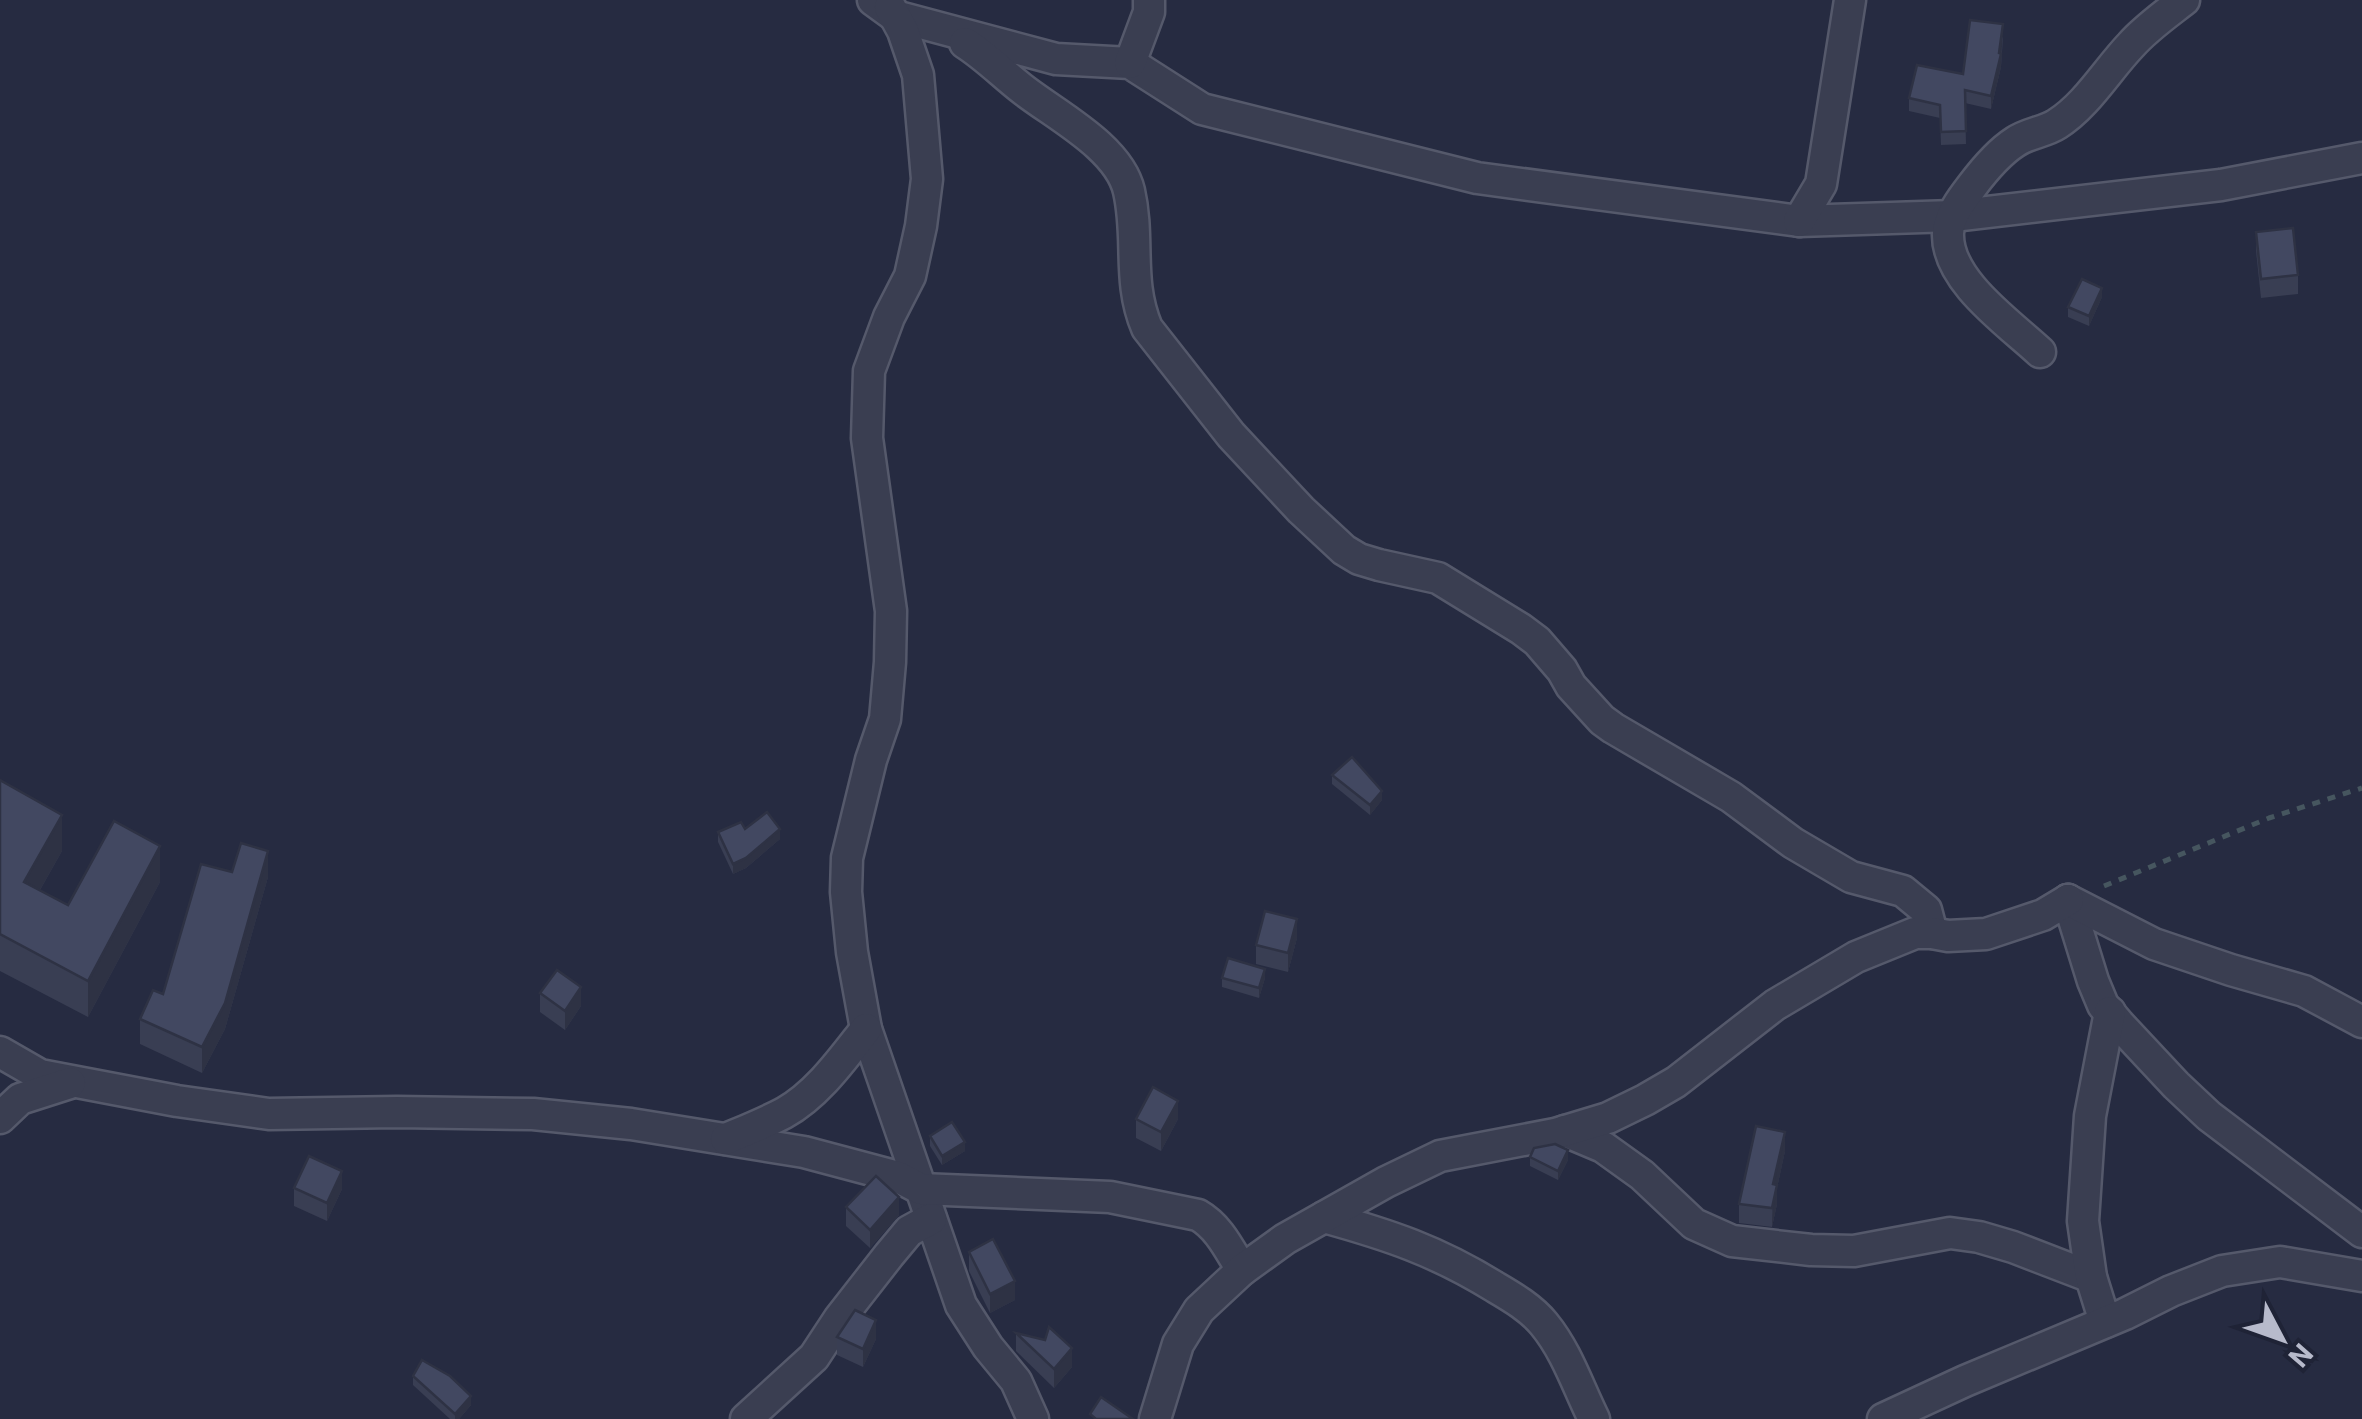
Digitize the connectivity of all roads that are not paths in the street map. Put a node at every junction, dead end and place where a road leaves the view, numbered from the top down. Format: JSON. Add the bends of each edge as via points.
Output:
{"nodes":[{"id":1,"x":1149,"y":0,"type":"edge"},
{"id":2,"x":1850,"y":0,"type":"edge"},
{"id":3,"x":2184,"y":0,"type":"edge"},
{"id":4,"x":885,"y":5,"type":"edge"},
{"id":5,"x":940,"y":30,"type":"junction"},
{"id":6,"x":1130,"y":63,"type":"junction"},
{"id":7,"x":2362,"y":158,"type":"edge"},
{"id":8,"x":1953,"y":216,"type":"junction"},
{"id":9,"x":1799,"y":221,"type":"junction"},
{"id":10,"x":2040,"y":352,"type":"dead end"},
{"id":11,"x":2068,"y":900,"type":"junction"},
{"id":12,"x":1932,"y":933,"type":"junction"},
{"id":13,"x":2110,"y":1012,"type":"junction"},
{"id":14,"x":2362,"y":1022,"type":"edge"},
{"id":15,"x":866,"y":1028,"type":"junction"},
{"id":16,"x":0,"y":1052,"type":"edge"},
{"id":17,"x":73,"y":1082,"type":"junction"},
{"id":18,"x":0,"y":1118,"type":"edge"},
{"id":19,"x":1566,"y":1131,"type":"junction"},
{"id":20,"x":726,"y":1139,"type":"junction"},
{"id":21,"x":921,"y":1189,"type":"junction"},
{"id":22,"x":1324,"y":1217,"type":"junction"},
{"id":23,"x":932,"y":1219,"type":"junction"},
{"id":24,"x":2362,"y":1232,"type":"edge"},
{"id":25,"x":1242,"y":1270,"type":"junction"},
{"id":26,"x":2362,"y":1276,"type":"edge"},
{"id":27,"x":2091,"y":1277,"type":"junction"},
{"id":28,"x":2105,"y":1322,"type":"junction"},
{"id":29,"x":746,"y":1419,"type":"edge"},
{"id":30,"x":1032,"y":1419,"type":"edge"},
{"id":31,"x":1155,"y":1419,"type":"edge"},
{"id":32,"x":1594,"y":1419,"type":"edge"},
{"id":33,"x":1883,"y":1419,"type":"edge"}],
"edges":[{"from":1,"to":6,"type":"street"},
{"from":2,"to":9,"type":"street","via":[[1821,184]]},
{"from":3,"to":8,"type":"street","via":[[2133,42],[2056,125],[1998,157]]},
{"from":4,"to":5,"type":"street"},
{"from":4,"to":15,"type":"street","via":[[903,31],[918,75],[927,179],[910,276],[869,371],[868,438],[891,611],[885,719],[847,858],[852,952]]},
{"from":5,"to":6,"type":"street","via":[[1056,60]]},
{"from":5,"to":12,"type":"street","via":[[991,61],[1115,164],[1129,190],[1135,288],[1148,328],[1231,435],[1318,528],[1359,559],[1438,578],[1521,629],[1602,720],[1851,878],[1903,891],[1926,910]]},
{"from":6,"to":9,"type":"street","via":[[1202,108],[1477,178]]},
{"from":7,"to":8,"type":"street","via":[[2221,184]]},
{"from":8,"to":9,"type":"street"},
{"from":8,"to":10,"type":"street","via":[[1951,251],[1964,281]]},
{"from":11,"to":12,"type":"street","via":[[1986,934]]},
{"from":11,"to":13,"type":"street","via":[[2093,982]]},
{"from":11,"to":14,"type":"street","via":[[2154,944],[2304,991]]},
{"from":12,"to":19,"type":"street","via":[[1915,933],[1848,960],[1775,1005],[1676,1082],[1608,1118]]},
{"from":13,"to":24,"type":"street","via":[[2209,1116]]},
{"from":13,"to":27,"type":"street","via":[[2084,1180]]},
{"from":15,"to":20,"type":"street","via":[[787,1112]]},
{"from":15,"to":21,"type":"street"},
{"from":16,"to":17,"type":"street","via":[[40,1075]]},
{"from":17,"to":18,"type":"street","via":[[20,1099]]},
{"from":17,"to":20,"type":"street","via":[[269,1114],[534,1114]]},
{"from":19,"to":22,"type":"street","via":[[1440,1156]]},
{"from":19,"to":27,"type":"street","via":[[1603,1147],[1694,1224],[1732,1242],[1854,1251],[1950,1233],[2013,1247]]},
{"from":20,"to":21,"type":"street","via":[[804,1152]]},
{"from":21,"to":23,"type":"street"},
{"from":21,"to":25,"type":"street","via":[[1110,1196],[1198,1215],[1212,1223]]},
{"from":22,"to":25,"type":"street"},
{"from":22,"to":32,"type":"street","via":[[1439,1255],[1517,1301],[1564,1352]]},
{"from":23,"to":29,"type":"street","via":[[910,1231],[814,1357]]},
{"from":23,"to":30,"type":"street","via":[[960,1305],[1016,1381]]},
{"from":25,"to":31,"type":"street","via":[[1199,1310],[1178,1344]]},
{"from":26,"to":28,"type":"street","via":[[2280,1262],[2222,1272]]},
{"from":27,"to":28,"type":"street"},
{"from":28,"to":33,"type":"street"}]}
